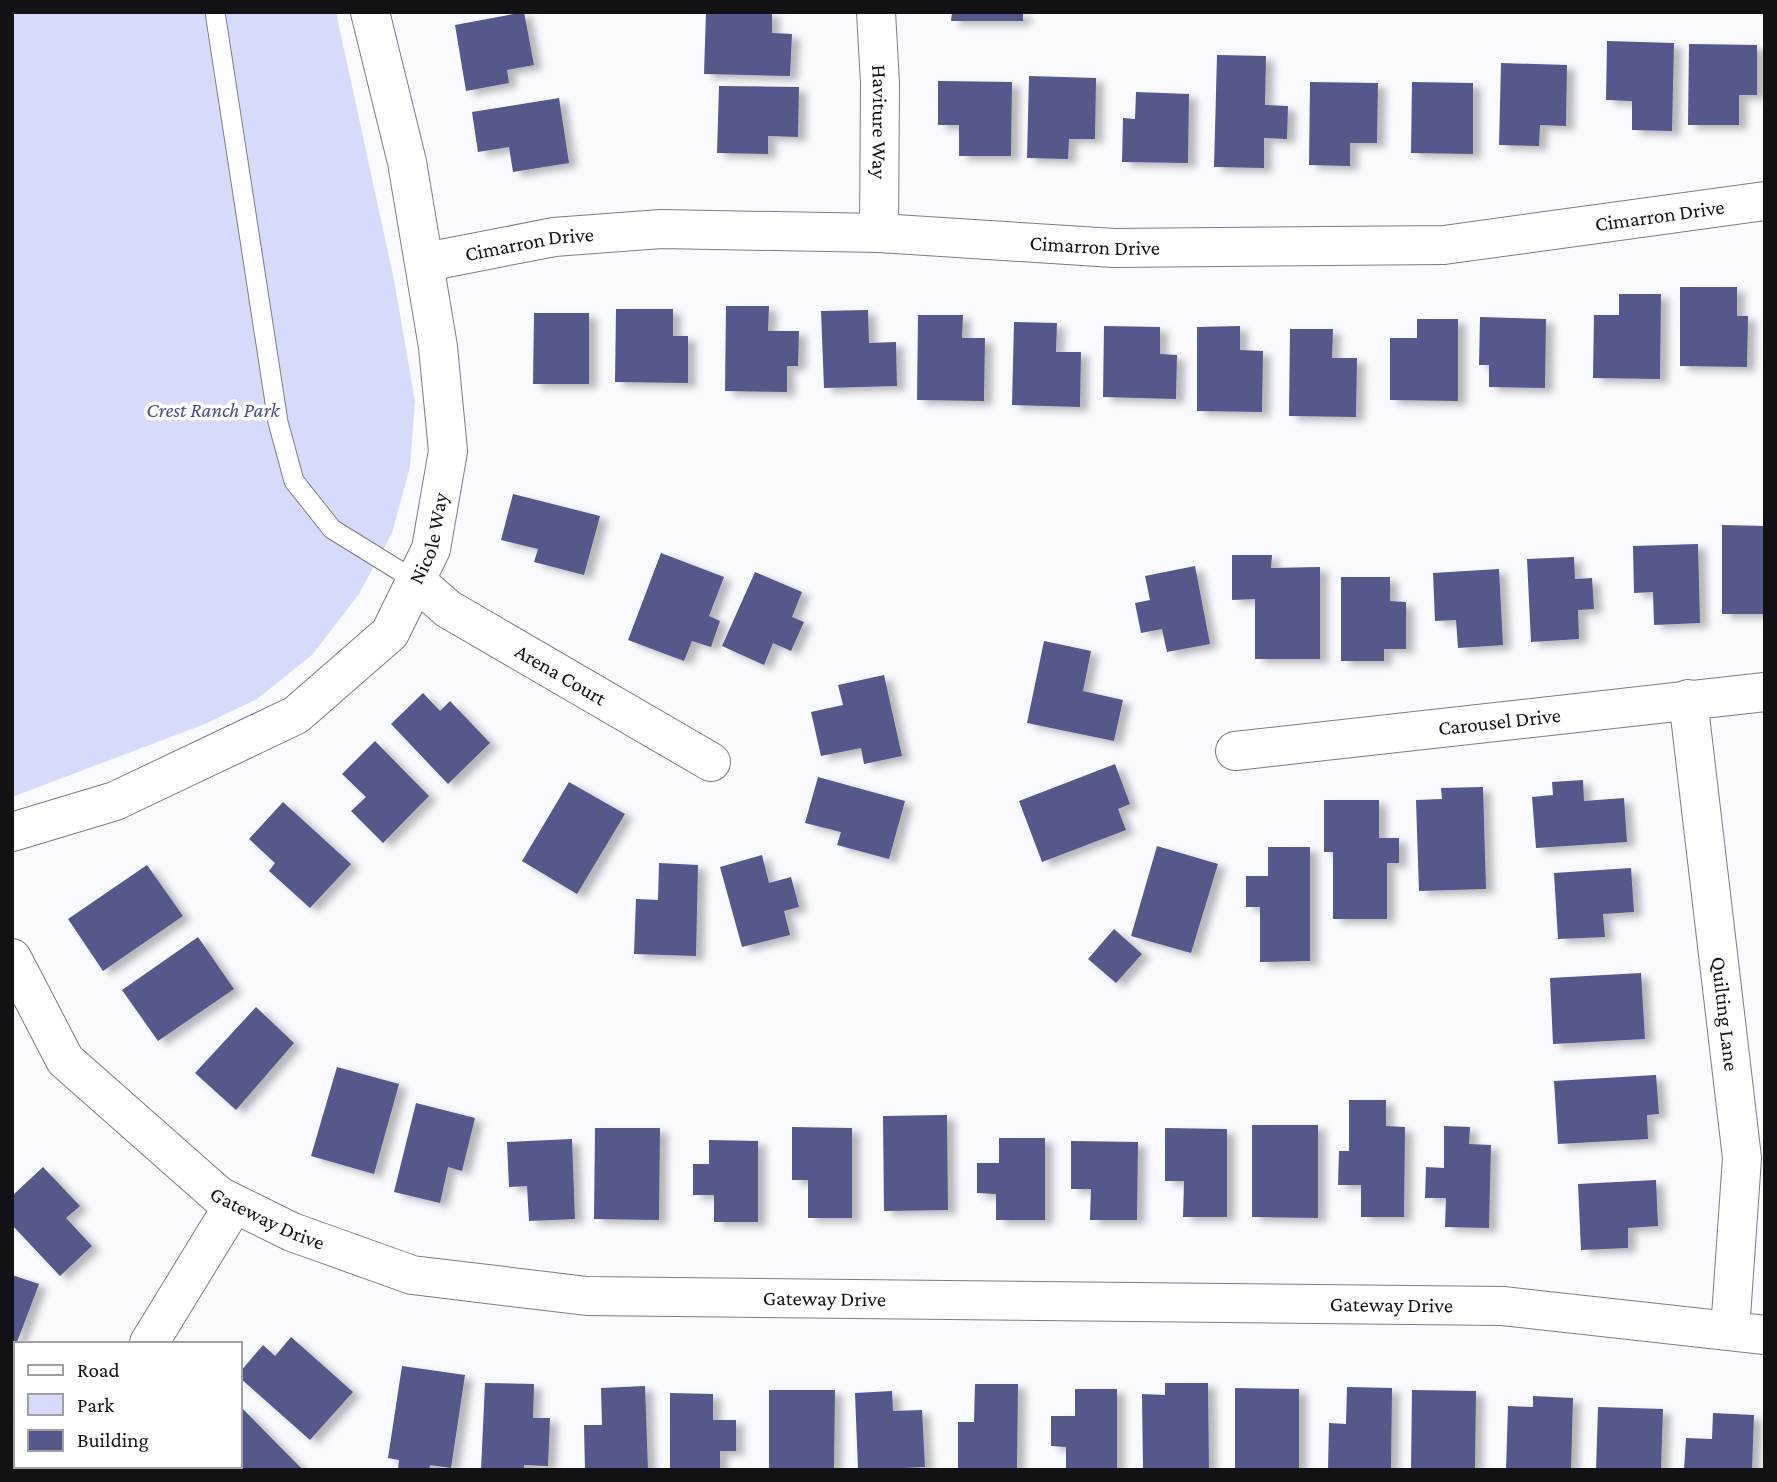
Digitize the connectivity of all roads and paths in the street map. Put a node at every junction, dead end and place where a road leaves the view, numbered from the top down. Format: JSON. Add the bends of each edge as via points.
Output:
{"nodes":[{"id":1,"x":215,"y":12,"type":"edge"},
{"id":2,"x":370,"y":12,"type":"edge"},
{"id":3,"x":876,"y":12,"type":"edge"},
{"id":4,"x":1765,"y":201,"type":"edge"},
{"id":5,"x":879,"y":233,"type":"junction"},
{"id":6,"x":426,"y":262,"type":"junction"},
{"id":7,"x":416,"y":581,"type":"junction"},
{"id":8,"x":1765,"y":692,"type":"edge"},
{"id":9,"x":1688,"y":699,"type":"junction"},
{"id":10,"x":1234,"y":751,"type":"dead end"},
{"id":11,"x":711,"y":762,"type":"dead end"},
{"id":12,"x":12,"y":832,"type":"edge"},
{"id":13,"x":12,"y":958,"type":"edge"},
{"id":14,"x":234,"y":1204,"type":"junction"},
{"id":15,"x":1747,"y":1333,"type":"edge"},
{"id":16,"x":150,"y":1342,"type":"edge"}],
"edges":[{"from":1,"to":7,"type":"lane","via":[[278,422],[294,481],[332,530]]},
{"from":2,"to":6,"type":"street","name":"Nicole Way"},
{"from":3,"to":5,"type":"street","name":"Haviture Way"},
{"from":4,"to":5,"type":"street","name":"Cimarron Drive","via":[[1444,245],[1114,248]]},
{"from":5,"to":6,"type":"street","name":"Cimarron Drive","via":[[661,229],[554,237]]},
{"from":6,"to":7,"type":"street","name":"Nicole Way","via":[[448,451],[431,549]]},
{"from":7,"to":11,"type":"street","name":"Arena Court","via":[[448,609]]},
{"from":7,"to":12,"type":"street","name":"Nicole Way","via":[[390,633],[296,715],[115,801]]},
{"from":8,"to":9,"type":"street","name":"Carousel Drive"},
{"from":9,"to":10,"type":"street","name":"Carousel Drive"},
{"from":9,"to":15,"type":"street","name":"Quilting Lane","via":[[1742,1158]]},
{"from":13,"to":14,"type":"street","name":"Gateway Drive","via":[[65,1060],[219,1196]]},
{"from":14,"to":15,"type":"street","name":"Gateway Drive","via":[[292,1231],[412,1275],[587,1296],[1503,1307]]},
{"from":14,"to":16,"type":"street"}]}
